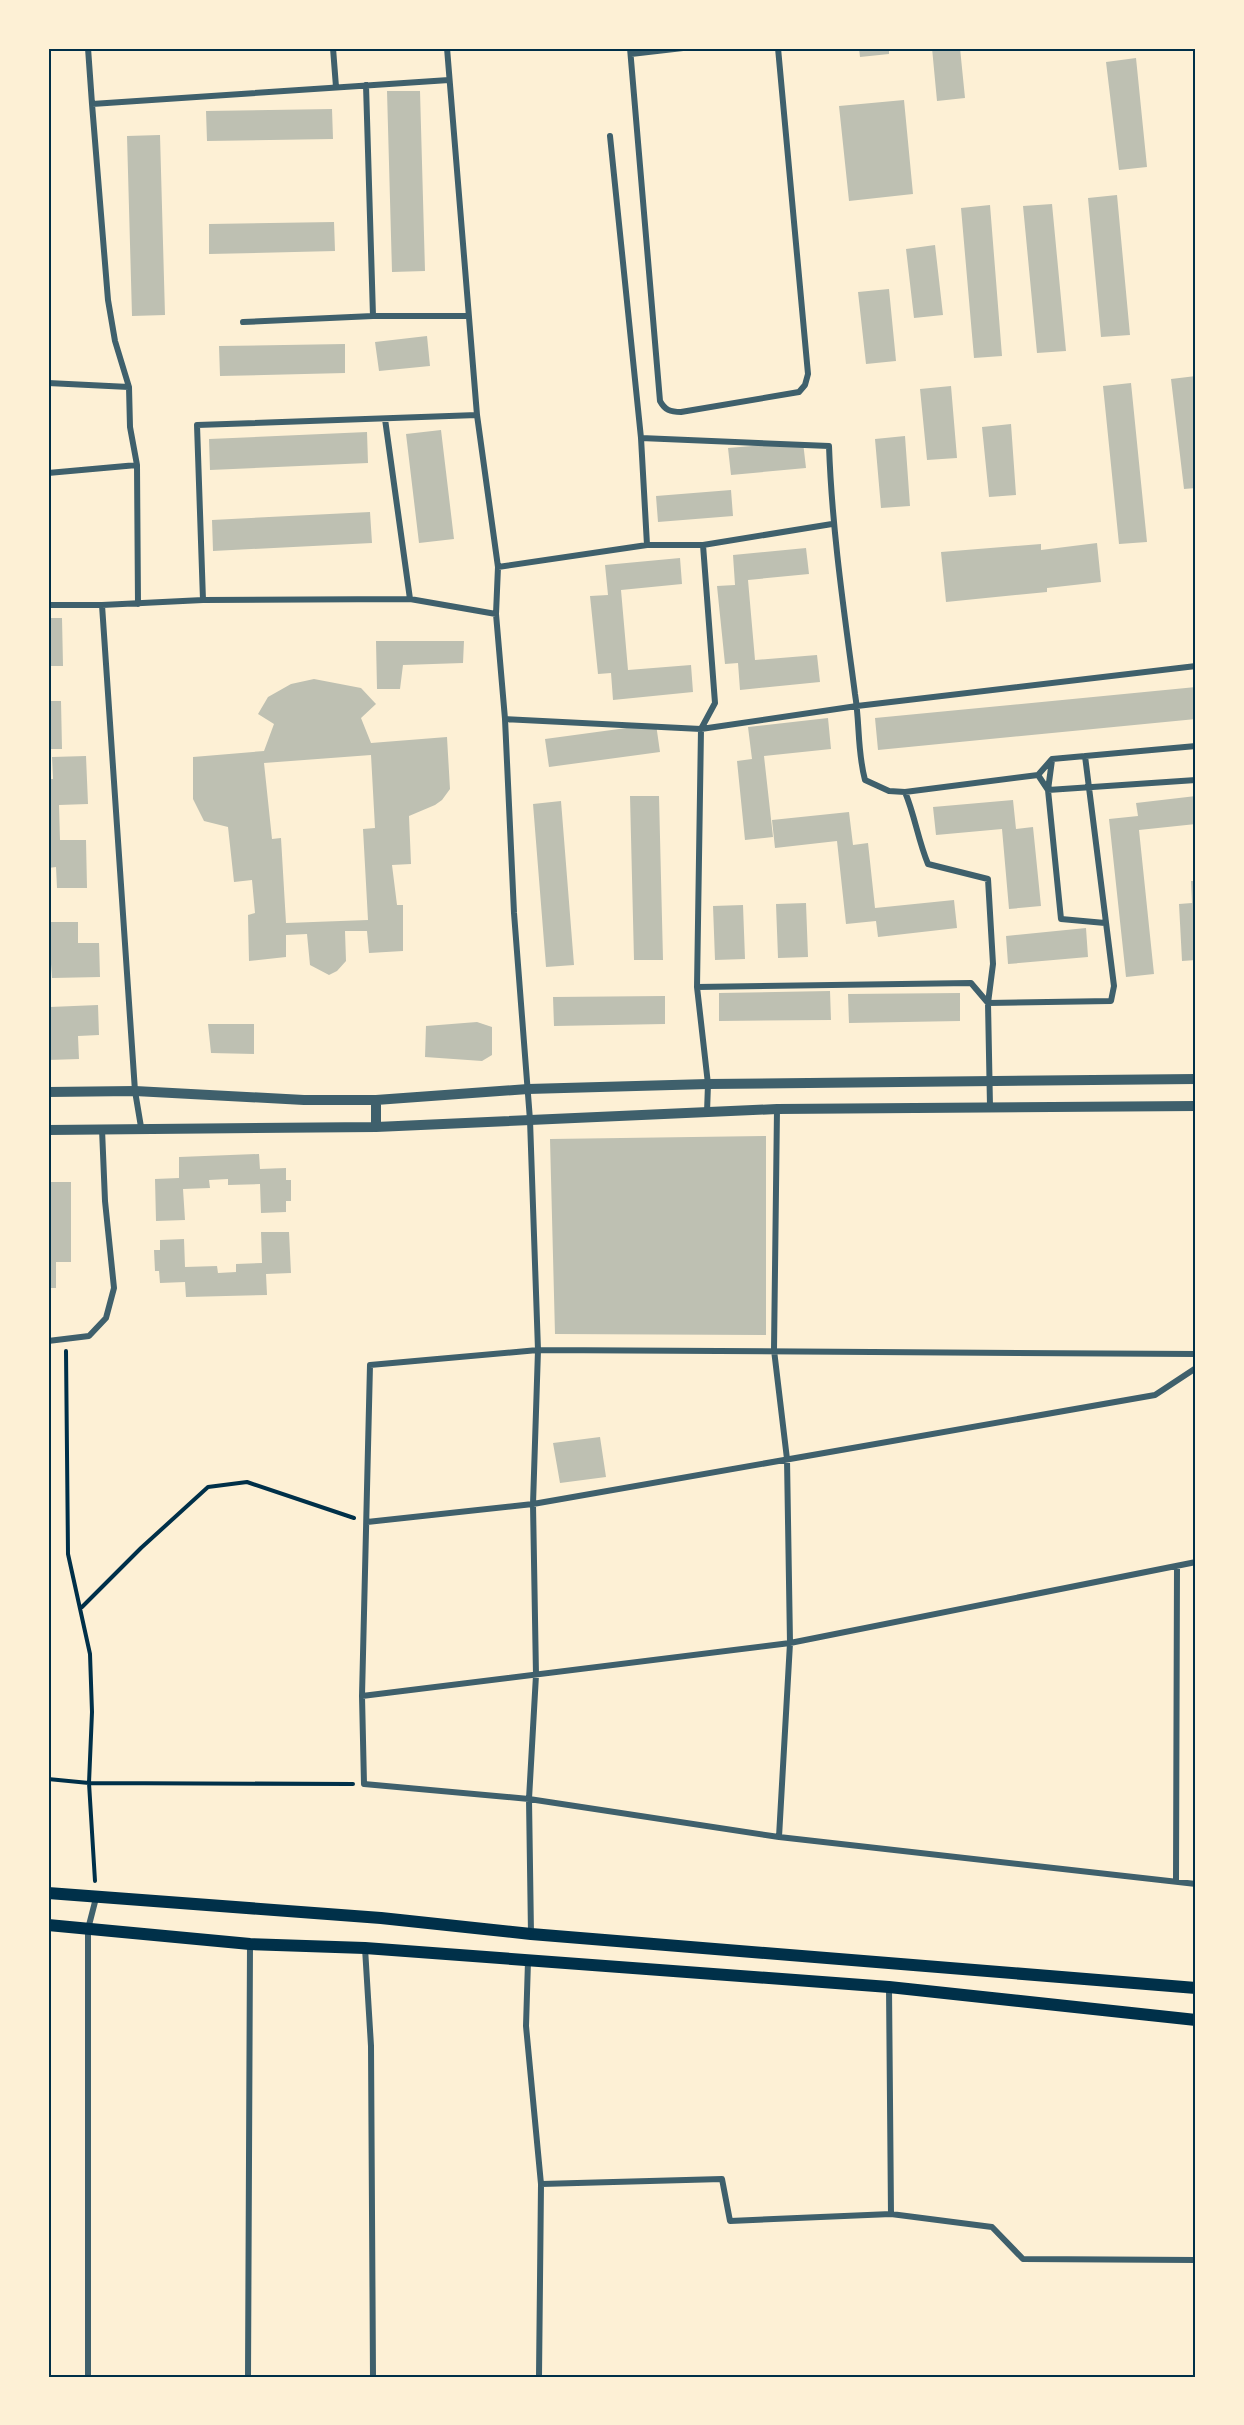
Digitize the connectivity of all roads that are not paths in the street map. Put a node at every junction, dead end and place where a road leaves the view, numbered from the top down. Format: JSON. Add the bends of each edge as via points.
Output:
{"nodes":[{"id":1,"x":88,"y":48,"type":"edge"},
{"id":2,"x":333,"y":48,"type":"edge"},
{"id":3,"x":447,"y":48,"type":"edge"},
{"id":4,"x":683,"y":48,"type":"edge"},
{"id":5,"x":778,"y":48,"type":"edge"},
{"id":6,"x":630,"y":51,"type":"edge"},
{"id":7,"x":449,"y":80,"type":"junction"},
{"id":8,"x":366,"y":86,"type":"junction"},
{"id":9,"x":336,"y":87,"type":"junction"},
{"id":10,"x":92,"y":104,"type":"junction"},
{"id":11,"x":610,"y":136,"type":"dead end"},
{"id":12,"x":373,"y":316,"type":"junction"},
{"id":13,"x":468,"y":316,"type":"junction"},
{"id":14,"x":243,"y":322,"type":"dead end"},
{"id":15,"x":48,"y":383,"type":"edge"},
{"id":16,"x":129,"y":387,"type":"junction"},
{"id":17,"x":477,"y":415,"type":"junction"},
{"id":18,"x":385,"y":419,"type":"junction"},
{"id":19,"x":641,"y":438,"type":"junction"},
{"id":20,"x":137,"y":465,"type":"junction"},
{"id":21,"x":48,"y":473,"type":"edge"},
{"id":22,"x":832,"y":524,"type":"junction"},
{"id":23,"x":703,"y":544,"type":"junction"},
{"id":24,"x":647,"y":545,"type":"junction"},
{"id":25,"x":498,"y":567,"type":"junction"},
{"id":26,"x":410,"y":599,"type":"junction"},
{"id":27,"x":203,"y":600,"type":"junction"},
{"id":28,"x":138,"y":604,"type":"junction"},
{"id":29,"x":48,"y":605,"type":"edge"},
{"id":30,"x":102,"y":606,"type":"junction"},
{"id":31,"x":496,"y":614,"type":"junction"},
{"id":32,"x":1196,"y":666,"type":"edge"},
{"id":33,"x":857,"y":706,"type":"junction"},
{"id":34,"x":505,"y":719,"type":"junction"},
{"id":35,"x":701,"y":729,"type":"junction"},
{"id":36,"x":1196,"y":746,"type":"edge"},
{"id":37,"x":1085,"y":756,"type":"junction"},
{"id":38,"x":1052,"y":759,"type":"junction"},
{"id":39,"x":1038,"y":775,"type":"junction"},
{"id":40,"x":1196,"y":780,"type":"edge"},
{"id":41,"x":1088,"y":788,"type":"junction"},
{"id":42,"x":1048,"y":790,"type":"junction"},
{"id":43,"x":905,"y":792,"type":"junction"},
{"id":44,"x":1105,"y":923,"type":"junction"},
{"id":45,"x":697,"y":987,"type":"junction"},
{"id":46,"x":988,"y":1003,"type":"junction"},
{"id":47,"x":988,"y":1079,"type":"junction"},
{"id":48,"x":1196,"y":1079,"type":"edge"},
{"id":49,"x":708,"y":1084,"type":"junction"},
{"id":50,"x":528,"y":1089,"type":"junction"},
{"id":51,"x":135,"y":1091,"type":"junction"},
{"id":52,"x":48,"y":1092,"type":"edge"},
{"id":53,"x":376,"y":1100,"type":"junction"},
{"id":54,"x":990,"y":1106,"type":"junction"},
{"id":55,"x":1196,"y":1106,"type":"edge"},
{"id":56,"x":777,"y":1109,"type":"junction"},
{"id":57,"x":707,"y":1113,"type":"junction"},
{"id":58,"x":530,"y":1120,"type":"junction"},
{"id":59,"x":141,"y":1127,"type":"junction"},
{"id":60,"x":376,"y":1127,"type":"junction"},
{"id":61,"x":102,"y":1129,"type":"junction"},
{"id":62,"x":48,"y":1130,"type":"edge"},
{"id":63,"x":48,"y":1341,"type":"edge"},
{"id":64,"x":538,"y":1350,"type":"junction"},
{"id":65,"x":774,"y":1350,"type":"junction"},
{"id":66,"x":1196,"y":1354,"type":"edge"},
{"id":67,"x":1196,"y":1368,"type":"edge"},
{"id":68,"x":787,"y":1459,"type":"junction"},
{"id":69,"x":533,"y":1504,"type":"junction"},
{"id":70,"x":367,"y":1522,"type":"junction"},
{"id":71,"x":1196,"y":1562,"type":"edge"},
{"id":72,"x":1177,"y":1566,"type":"junction"},
{"id":73,"x":790,"y":1643,"type":"junction"},
{"id":74,"x":536,"y":1675,"type":"junction"},
{"id":75,"x":362,"y":1696,"type":"junction"},
{"id":76,"x":529,"y":1799,"type":"junction"},
{"id":77,"x":779,"y":1837,"type":"junction"},
{"id":78,"x":1176,"y":1880,"type":"junction"},
{"id":79,"x":1196,"y":1884,"type":"edge"},
{"id":80,"x":48,"y":1893,"type":"edge"},
{"id":81,"x":96,"y":1898,"type":"junction"},
{"id":82,"x":48,"y":1925,"type":"edge"},
{"id":83,"x":88,"y":1929,"type":"junction"},
{"id":84,"x":531,"y":1934,"type":"junction"},
{"id":85,"x":250,"y":1944,"type":"junction"},
{"id":86,"x":365,"y":1948,"type":"junction"},
{"id":87,"x":528,"y":1961,"type":"junction"},
{"id":88,"x":889,"y":1986,"type":"junction"},
{"id":89,"x":1196,"y":1988,"type":"edge"},
{"id":90,"x":1196,"y":2020,"type":"edge"},
{"id":91,"x":541,"y":2184,"type":"junction"},
{"id":92,"x":891,"y":2214,"type":"junction"},
{"id":93,"x":1196,"y":2260,"type":"edge"},
{"id":94,"x":88,"y":2377,"type":"edge"},
{"id":95,"x":248,"y":2377,"type":"edge"},
{"id":96,"x":373,"y":2377,"type":"edge"},
{"id":97,"x":539,"y":2377,"type":"edge"}],
"edges":[{"from":1,"to":10,"type":"street"},
{"from":2,"to":9,"type":"street"},
{"from":3,"to":7,"type":"street"},
{"from":4,"to":6,"type":"street"},
{"from":5,"to":6,"type":"street","via":[[808,374],[799,392],[681,412],[671,412],[660,401]]},
{"from":7,"to":8,"type":"street"},
{"from":7,"to":13,"type":"street"},
{"from":8,"to":9,"type":"street"},
{"from":8,"to":12,"type":"street"},
{"from":9,"to":10,"type":"street"},
{"from":10,"to":16,"type":"street","via":[[108,300],[114,341]]},
{"from":11,"to":19,"type":"street"},
{"from":12,"to":13,"type":"street"},
{"from":12,"to":14,"type":"street"},
{"from":13,"to":17,"type":"street"},
{"from":15,"to":16,"type":"street"},
{"from":16,"to":20,"type":"street","via":[[130,427]]},
{"from":17,"to":18,"type":"street"},
{"from":17,"to":25,"type":"street"},
{"from":18,"to":26,"type":"street"},
{"from":18,"to":27,"type":"street","via":[[197,425]]},
{"from":19,"to":22,"type":"street","via":[[829,446]]},
{"from":19,"to":24,"type":"street"},
{"from":20,"to":21,"type":"street"},
{"from":20,"to":28,"type":"street"},
{"from":22,"to":23,"type":"street"},
{"from":22,"to":33,"type":"street"},
{"from":23,"to":24,"type":"street"},
{"from":23,"to":35,"type":"street","via":[[715,703]]},
{"from":24,"to":25,"type":"street"},
{"from":25,"to":31,"type":"street"},
{"from":26,"to":27,"type":"street"},
{"from":26,"to":31,"type":"street"},
{"from":27,"to":28,"type":"street"},
{"from":28,"to":30,"type":"street"},
{"from":29,"to":30,"type":"street"},
{"from":30,"to":51,"type":"street"},
{"from":31,"to":34,"type":"street"},
{"from":32,"to":33,"type":"street"},
{"from":33,"to":35,"type":"street"},
{"from":33,"to":43,"type":"street","via":[[858,752],[865,780],[889,791]]},
{"from":34,"to":35,"type":"street"},
{"from":34,"to":50,"type":"street","via":[[514,913]]},
{"from":35,"to":45,"type":"street"},
{"from":36,"to":37,"type":"street"},
{"from":37,"to":38,"type":"street"},
{"from":37,"to":41,"type":"street"},
{"from":38,"to":39,"type":"street"},
{"from":38,"to":42,"type":"street"},
{"from":39,"to":42,"type":"street"},
{"from":39,"to":43,"type":"street"},
{"from":40,"to":41,"type":"street"},
{"from":41,"to":42,"type":"street"},
{"from":41,"to":44,"type":"street"},
{"from":42,"to":44,"type":"street","via":[[1061,920]]},
{"from":43,"to":46,"type":"street","via":[[928,864],[988,879],[993,964]]},
{"from":44,"to":46,"type":"street","via":[[1114,986],[1111,1001]]},
{"from":45,"to":46,"type":"street","via":[[971,983]]},
{"from":45,"to":49,"type":"street"},
{"from":46,"to":47,"type":"street"},
{"from":47,"to":48,"type":"street"},
{"from":47,"to":49,"type":"street"},
{"from":47,"to":54,"type":"street"},
{"from":49,"to":50,"type":"street"},
{"from":49,"to":57,"type":"street"},
{"from":50,"to":53,"type":"street"},
{"from":50,"to":58,"type":"street"},
{"from":51,"to":52,"type":"street"},
{"from":51,"to":53,"type":"street"},
{"from":51,"to":59,"type":"street"},
{"from":53,"to":60,"type":"street"},
{"from":54,"to":55,"type":"street"},
{"from":54,"to":56,"type":"street"},
{"from":56,"to":57,"type":"street"},
{"from":56,"to":65,"type":"street"},
{"from":57,"to":58,"type":"street"},
{"from":58,"to":60,"type":"street"},
{"from":58,"to":64,"type":"street"},
{"from":59,"to":60,"type":"street"},
{"from":59,"to":61,"type":"street"},
{"from":61,"to":62,"type":"street"},
{"from":61,"to":63,"type":"street","via":[[114,1288],[106,1318],[89,1336]]},
{"from":64,"to":65,"type":"street"},
{"from":64,"to":69,"type":"street"},
{"from":64,"to":70,"type":"street","via":[[370,1365]]},
{"from":65,"to":66,"type":"street"},
{"from":65,"to":68,"type":"street"},
{"from":67,"to":68,"type":"street","via":[[1155,1395]]},
{"from":68,"to":69,"type":"street"},
{"from":68,"to":73,"type":"street"},
{"from":69,"to":70,"type":"street"},
{"from":69,"to":74,"type":"street"},
{"from":70,"to":75,"type":"street"},
{"from":71,"to":72,"type":"street"},
{"from":72,"to":73,"type":"street"},
{"from":72,"to":78,"type":"street"},
{"from":73,"to":74,"type":"street"},
{"from":73,"to":77,"type":"street"},
{"from":74,"to":75,"type":"street"},
{"from":74,"to":76,"type":"street"},
{"from":75,"to":76,"type":"street","via":[[364,1784]]},
{"from":76,"to":77,"type":"street"},
{"from":76,"to":84,"type":"street"},
{"from":77,"to":78,"type":"street"},
{"from":78,"to":79,"type":"street"},
{"from":80,"to":81,"type":"main road"},
{"from":81,"to":83,"type":"street"},
{"from":81,"to":84,"type":"main road","via":[[381,1918]]},
{"from":82,"to":83,"type":"main road"},
{"from":83,"to":85,"type":"main road"},
{"from":83,"to":94,"type":"street"},
{"from":84,"to":89,"type":"main road"},
{"from":85,"to":86,"type":"main road"},
{"from":85,"to":95,"type":"street"},
{"from":86,"to":87,"type":"main road"},
{"from":86,"to":96,"type":"street","via":[[371,2046]]},
{"from":87,"to":88,"type":"main road"},
{"from":87,"to":91,"type":"street","via":[[526,2026]]},
{"from":88,"to":90,"type":"main road"},
{"from":88,"to":92,"type":"street"},
{"from":91,"to":92,"type":"street","via":[[722,2179],[730,2221]]},
{"from":91,"to":97,"type":"street"},
{"from":92,"to":93,"type":"street","via":[[992,2227],[1023,2259]]}]}
